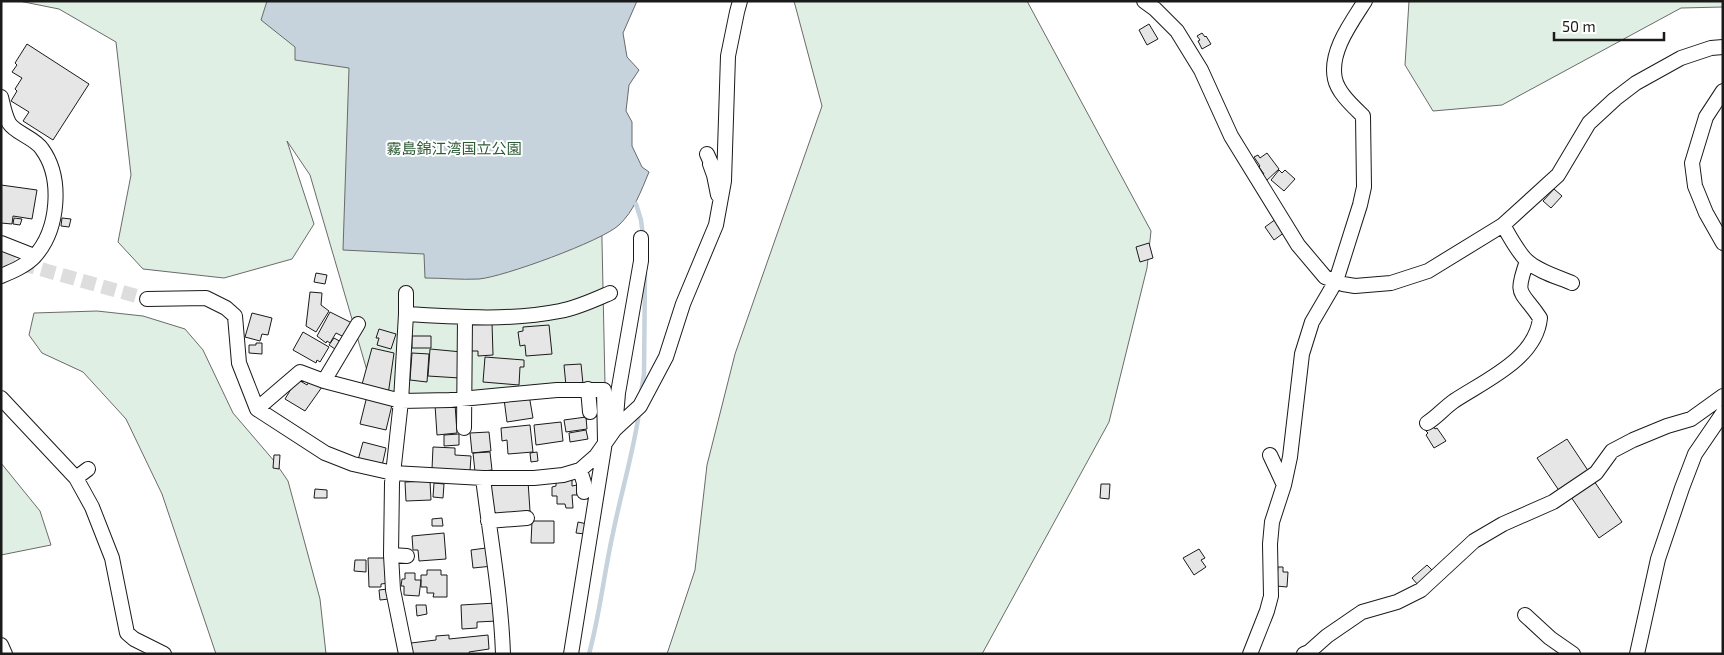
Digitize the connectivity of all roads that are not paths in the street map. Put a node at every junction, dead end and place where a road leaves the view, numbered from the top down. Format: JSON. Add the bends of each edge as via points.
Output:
{"nodes":[{"id":1,"x":740,"y":1,"type":"edge"},
{"id":2,"x":1144,"y":1,"type":"edge"},
{"id":3,"x":1365,"y":1,"type":"edge"},
{"id":4,"x":1723,"y":48,"type":"edge"},
{"id":5,"x":1723,"y":91,"type":"edge"},
{"id":6,"x":1,"y":97,"type":"edge"},
{"id":7,"x":707,"y":154,"type":"dead end"},
{"id":8,"x":720,"y":204,"type":"junction"},
{"id":9,"x":1503,"y":225,"type":"junction"},
{"id":10,"x":641,"y":238,"type":"dead end"},
{"id":11,"x":1722,"y":241,"type":"edge"},
{"id":12,"x":1,"y":243,"type":"edge"},
{"id":13,"x":34,"y":256,"type":"junction"},
{"id":14,"x":1527,"y":261,"type":"junction"},
{"id":15,"x":1,"y":276,"type":"edge"},
{"id":16,"x":1336,"y":281,"type":"junction"},
{"id":17,"x":1572,"y":284,"type":"dead end"},
{"id":18,"x":406,"y":293,"type":"dead end"},
{"id":19,"x":610,"y":293,"type":"dead end"},
{"id":20,"x":147,"y":299,"type":"tunnel mouth"},
{"id":21,"x":406,"y":314,"type":"junction"},
{"id":22,"x":465,"y":318,"type":"junction"},
{"id":23,"x":358,"y":324,"type":"dead end"},
{"id":24,"x":324,"y":381,"type":"junction"},
{"id":25,"x":588,"y":389,"type":"junction"},
{"id":26,"x":1723,"y":396,"type":"edge"},
{"id":27,"x":1,"y":398,"type":"edge"},
{"id":28,"x":465,"y":398,"type":"junction"},
{"id":29,"x":401,"y":401,"type":"junction"},
{"id":30,"x":256,"y":409,"type":"junction"},
{"id":31,"x":590,"y":412,"type":"dead end"},
{"id":32,"x":1723,"y":413,"type":"edge"},
{"id":33,"x":1427,"y":423,"type":"dead end"},
{"id":34,"x":464,"y":428,"type":"dead end"},
{"id":35,"x":614,"y":429,"type":"junction"},
{"id":36,"x":605,"y":442,"type":"junction"},
{"id":37,"x":1270,"y":455,"type":"dead end"},
{"id":38,"x":88,"y":469,"type":"dead end"},
{"id":39,"x":580,"y":470,"type":"junction"},
{"id":40,"x":394,"y":473,"type":"junction"},
{"id":41,"x":76,"y":478,"type":"junction"},
{"id":42,"x":483,"y":478,"type":"junction"},
{"id":43,"x":1284,"y":485,"type":"junction"},
{"id":44,"x":584,"y":492,"type":"dead end"},
{"id":45,"x":527,"y":518,"type":"dead end"},
{"id":46,"x":488,"y":521,"type":"junction"},
{"id":47,"x":391,"y":555,"type":"junction"},
{"id":48,"x":407,"y":556,"type":"dead end"},
{"id":49,"x":1524,"y":615,"type":"dead end"},
{"id":50,"x":1,"y":646,"type":"edge"},
{"id":51,"x":5,"y":654,"type":"edge"},
{"id":52,"x":164,"y":654,"type":"edge"},
{"id":53,"x":406,"y":654,"type":"edge"},
{"id":54,"x":503,"y":654,"type":"edge"},
{"id":55,"x":571,"y":654,"type":"edge"},
{"id":56,"x":1250,"y":654,"type":"edge"},
{"id":57,"x":1304,"y":654,"type":"edge"},
{"id":58,"x":1573,"y":654,"type":"edge"},
{"id":59,"x":1637,"y":654,"type":"edge"}],
"edges":[{"from":1,"to":8,"type":"street","via":[[728,56],[724,182]]},
{"from":2,"to":16,"type":"street","via":[[1178,31],[1201,70],[1231,136],[1298,245],[1321,274]]},
{"from":3,"to":16,"type":"street","via":[[1343,37],[1335,58],[1335,80],[1344,96],[1363,116],[1364,133],[1364,188]]},
{"from":4,"to":9,"type":"street","via":[[1711,48],[1680,58],[1615,99],[1589,122],[1558,175]]},
{"from":5,"to":11,"type":"street","via":[[1706,117],[1692,163],[1695,186]]},
{"from":6,"to":13,"type":"street","via":[[9,124],[41,147],[53,169],[55,211],[48,235]]},
{"from":7,"to":8,"type":"street"},
{"from":8,"to":35,"type":"street","via":[[716,225],[683,304],[666,357],[640,406]]},
{"from":9,"to":14,"type":"street"},
{"from":9,"to":16,"type":"street","via":[[1419,274],[1391,283],[1364,286]]},
{"from":10,"to":35,"type":"street","via":[[641,262]]},
{"from":12,"to":13,"type":"street"},
{"from":13,"to":15,"type":"street","via":[[16,270]]},
{"from":14,"to":17,"type":"street"},
{"from":14,"to":33,"type":"street","via":[[1519,286],[1523,297],[1540,318],[1535,339],[1506,368],[1452,402]]},
{"from":16,"to":43,"type":"street","via":[[1312,322],[1302,354]]},
{"from":18,"to":21,"type":"street"},
{"from":19,"to":22,"type":"street","via":[[561,311]]},
{"from":20,"to":30,"type":"street","via":[[206,298],[235,316],[239,363]]},
{"from":21,"to":22,"type":"street"},
{"from":21,"to":29,"type":"street"},
{"from":22,"to":28,"type":"street"},
{"from":23,"to":24,"type":"street"},
{"from":24,"to":29,"type":"street"},
{"from":24,"to":30,"type":"street","via":[[300,372]]},
{"from":25,"to":28,"type":"street"},
{"from":25,"to":31,"type":"street"},
{"from":25,"to":36,"type":"street","via":[[604,390]]},
{"from":26,"to":57,"type":"street","via":[[1691,420],[1667,426],[1612,451],[1596,473],[1553,502],[1474,541],[1420,590],[1397,602],[1362,612]]},
{"from":27,"to":41,"type":"street"},
{"from":28,"to":29,"type":"street"},
{"from":28,"to":34,"type":"street"},
{"from":29,"to":40,"type":"street"},
{"from":30,"to":40,"type":"street","via":[[325,453],[353,464]]},
{"from":32,"to":59,"type":"street","via":[[1695,454],[1682,488],[1658,559]]},
{"from":35,"to":36,"type":"street"},
{"from":36,"to":39,"type":"street","via":[[596,456]]},
{"from":36,"to":55,"type":"street"},
{"from":37,"to":43,"type":"street"},
{"from":38,"to":41,"type":"street"},
{"from":39,"to":42,"type":"street","via":[[534,478]]},
{"from":39,"to":44,"type":"street"},
{"from":40,"to":42,"type":"street"},
{"from":40,"to":47,"type":"street"},
{"from":41,"to":52,"type":"street","via":[[92,507],[112,558],[127,633]]},
{"from":42,"to":46,"type":"street"},
{"from":43,"to":56,"type":"street","via":[[1272,522],[1270,596]]},
{"from":45,"to":46,"type":"street"},
{"from":46,"to":54,"type":"street","via":[[496,567]]},
{"from":47,"to":48,"type":"street"},
{"from":47,"to":53,"type":"street","via":[[393,590]]},
{"from":49,"to":58,"type":"street"},
{"from":50,"to":51,"type":"street"}]}
